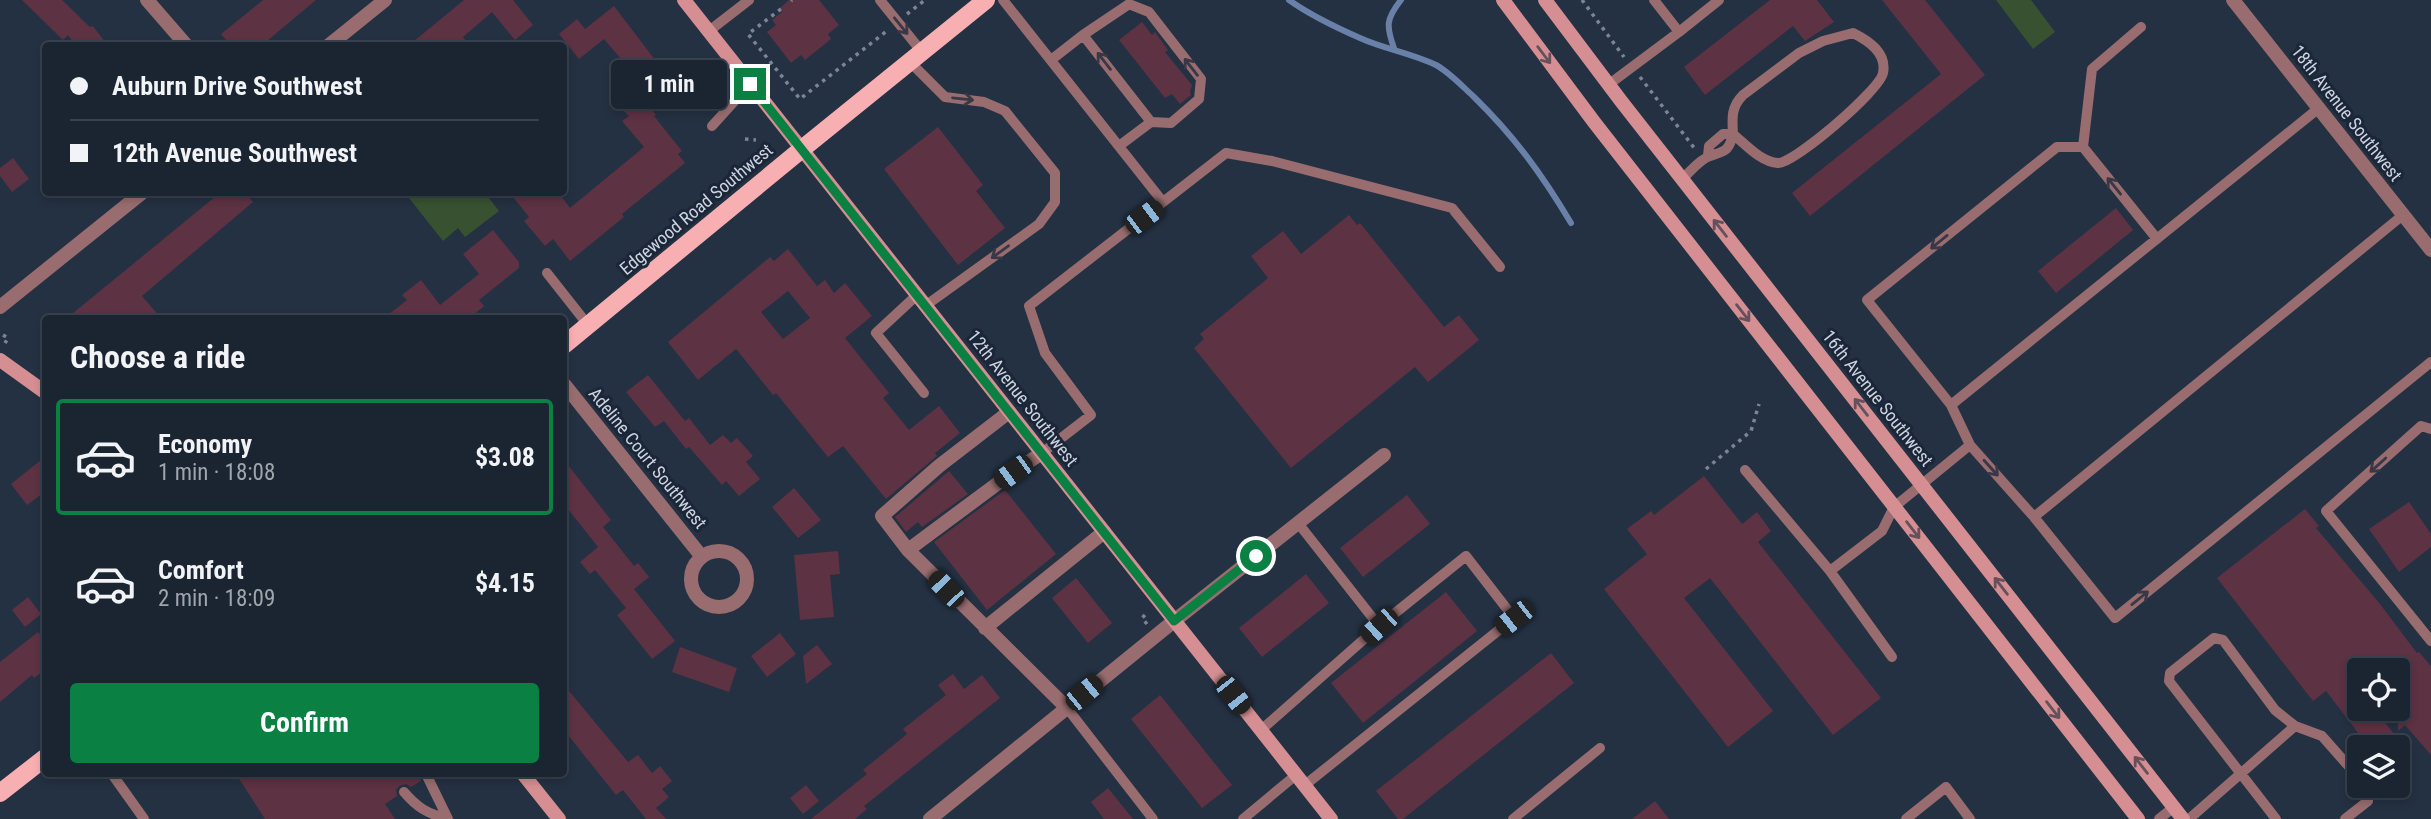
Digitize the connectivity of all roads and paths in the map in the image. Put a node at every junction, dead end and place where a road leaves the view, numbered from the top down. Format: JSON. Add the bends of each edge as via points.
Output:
{"nodes":[{"id":1,"x":147,"y":0,"type":"edge"},
{"id":2,"x":385,"y":0,"type":"edge"},
{"id":3,"x":684,"y":0,"type":"edge"},
{"id":4,"x":880,"y":0,"type":"edge"},
{"id":5,"x":925,"y":0,"type":"edge"},
{"id":6,"x":986,"y":0,"type":"edge"},
{"id":7,"x":1003,"y":0,"type":"edge"},
{"id":8,"x":1503,"y":0,"type":"edge"},
{"id":9,"x":1545,"y":0,"type":"edge"},
{"id":10,"x":1654,"y":0,"type":"edge"},
{"id":11,"x":1719,"y":0,"type":"edge"},
{"id":12,"x":2233,"y":0,"type":"edge"},
{"id":13,"x":743,"y":2,"type":"edge"},
{"id":14,"x":780,"y":9,"type":"dead end"},
{"id":15,"x":898,"y":22,"type":"junction"},
{"id":16,"x":2141,"y":27,"type":"dead end"},
{"id":17,"x":709,"y":31,"type":"junction"},
{"id":18,"x":1679,"y":32,"type":"junction"},
{"id":19,"x":1083,"y":35,"type":"junction"},
{"id":20,"x":184,"y":42,"type":"edge"},
{"id":21,"x":333,"y":42,"type":"edge"},
{"id":22,"x":916,"y":57,"type":"junction"},
{"id":23,"x":1051,"y":60,"type":"junction"},
{"id":24,"x":750,"y":84,"type":"junction"},
{"id":25,"x":1608,"y":85,"type":"junction"},
{"id":26,"x":2319,"y":108,"type":"junction"},
{"id":27,"x":1151,"y":122,"type":"junction"},
{"id":28,"x":712,"y":127,"type":"dead end"},
{"id":29,"x":1733,"y":134,"type":"junction"},
{"id":30,"x":745,"y":139,"type":"dead end"},
{"id":31,"x":756,"y":140,"type":"dead end"},
{"id":32,"x":1119,"y":146,"type":"junction"},
{"id":33,"x":2082,"y":147,"type":"junction"},
{"id":34,"x":802,"y":149,"type":"junction"},
{"id":35,"x":1682,"y":179,"type":"junction"},
{"id":36,"x":138,"y":196,"type":"edge"},
{"id":37,"x":1163,"y":202,"type":"junction"},
{"id":38,"x":2403,"y":215,"type":"junction"},
{"id":39,"x":2157,"y":239,"type":"junction"},
{"id":40,"x":2431,"y":250,"type":"edge"},
{"id":41,"x":1500,"y":267,"type":"dead end"},
{"id":42,"x":547,"y":273,"type":"dead end"},
{"id":43,"x":921,"y":300,"type":"junction"},
{"id":44,"x":0,"y":307,"type":"edge"},
{"id":45,"x":588,"y":325,"type":"junction"},
{"id":46,"x":3,"y":335,"type":"dead end"},
{"id":47,"x":567,"y":342,"type":"edge"},
{"id":48,"x":5,"y":343,"type":"dead end"},
{"id":49,"x":0,"y":360,"type":"edge"},
{"id":50,"x":2431,"y":362,"type":"edge"},
{"id":51,"x":567,"y":388,"type":"edge"},
{"id":52,"x":42,"y":390,"type":"edge"},
{"id":53,"x":924,"y":393,"type":"dead end"},
{"id":54,"x":1759,"y":404,"type":"dead end"},
{"id":55,"x":1951,"y":405,"type":"junction"},
{"id":56,"x":1009,"y":412,"type":"junction"},
{"id":57,"x":2431,"y":429,"type":"edge"},
{"id":58,"x":1970,"y":444,"type":"junction"},
{"id":59,"x":1042,"y":453,"type":"junction"},
{"id":60,"x":1384,"y":455,"type":"dead end"},
{"id":61,"x":1706,"y":469,"type":"dead end"},
{"id":62,"x":1745,"y":470,"type":"dead end"},
{"id":63,"x":1922,"y":484,"type":"junction"},
{"id":64,"x":1894,"y":507,"type":"junction"},
{"id":65,"x":2034,"y":517,"type":"junction"},
{"id":66,"x":1298,"y":523,"type":"junction"},
{"id":67,"x":1104,"y":532,"type":"junction"},
{"id":68,"x":908,"y":550,"type":"junction"},
{"id":69,"x":702,"y":557,"type":"dead end"},
{"id":70,"x":1830,"y":571,"type":"junction"},
{"id":71,"x":1147,"y":613,"type":"dead end"},
{"id":72,"x":1174,"y":621,"type":"junction"},
{"id":73,"x":1148,"y":625,"type":"dead end"},
{"id":74,"x":1379,"y":626,"type":"junction"},
{"id":75,"x":985,"y":628,"type":"junction"},
{"id":76,"x":2431,"y":640,"type":"edge"},
{"id":77,"x":1892,"y":657,"type":"dead end"},
{"id":78,"x":1067,"y":708,"type":"junction"},
{"id":79,"x":2295,"y":726,"type":"junction"},
{"id":80,"x":1261,"y":730,"type":"junction"},
{"id":81,"x":1600,"y":748,"type":"dead end"},
{"id":82,"x":42,"y":760,"type":"edge"},
{"id":83,"x":2347,"y":764,"type":"edge"},
{"id":84,"x":2241,"y":776,"type":"junction"},
{"id":85,"x":114,"y":777,"type":"edge"},
{"id":86,"x":427,"y":777,"type":"edge"},
{"id":87,"x":525,"y":777,"type":"edge"},
{"id":88,"x":1301,"y":780,"type":"junction"},
{"id":89,"x":404,"y":792,"type":"dead end"},
{"id":90,"x":0,"y":793,"type":"edge"},
{"id":91,"x":2368,"y":798,"type":"edge"},
{"id":92,"x":2178,"y":813,"type":"edge"},
{"id":93,"x":447,"y":818,"type":"edge"},
{"id":94,"x":144,"y":819,"type":"edge"},
{"id":95,"x":559,"y":819,"type":"edge"},
{"id":96,"x":930,"y":819,"type":"edge"},
{"id":97,"x":1153,"y":819,"type":"edge"},
{"id":98,"x":1243,"y":819,"type":"edge"},
{"id":99,"x":1331,"y":819,"type":"edge"},
{"id":100,"x":1513,"y":819,"type":"edge"},
{"id":101,"x":1906,"y":819,"type":"edge"},
{"id":102,"x":1970,"y":819,"type":"edge"},
{"id":103,"x":2137,"y":819,"type":"edge"},
{"id":104,"x":2159,"y":819,"type":"edge"},
{"id":105,"x":2189,"y":819,"type":"edge"},
{"id":106,"x":2276,"y":819,"type":"edge"},
{"id":107,"x":2345,"y":819,"type":"edge"}],
"edges":[{"from":1,"to":20,"type":"street"},
{"from":2,"to":21,"type":"street"},
{"from":3,"to":17,"type":"main road","name":"12th Avenue Southwest"},
{"from":4,"to":15,"type":"lane"},
{"from":5,"to":15,"type":"path"},
{"from":6,"to":22,"type":"main road","name":"Edgewood Road Southwest"},
{"from":7,"to":23,"type":"lane"},
{"from":8,"to":64,"type":"main road","one_way":true},
{"from":9,"to":25,"type":"main road","name":"16th Avenue Southwest"},
{"from":10,"to":18,"type":"lane"},
{"from":11,"to":18,"type":"lane"},
{"from":12,"to":26,"type":"street","name":"18th Avenue Southwest"},
{"from":13,"to":17,"type":"lane"},
{"from":14,"to":15,"type":"path","via":[[748,34],[800,99]]},
{"from":15,"to":22,"type":"lane","one_way":true},
{"from":16,"to":33,"type":"lane","via":[[2092,69]]},
{"from":17,"to":24,"type":"main road","name":"12th Avenue Southwest"},
{"from":18,"to":25,"type":"lane"},
{"from":19,"to":23,"type":"lane"},
{"from":27,"to":19,"type":"lane","one_way":true},
{"from":27,"to":19,"type":"lane","one_way":true,"via":[[1171,123],[1199,99],[1201,79],[1149,12],[1129,4]]},
{"from":22,"to":34,"type":"main road","name":"Edgewood Road Southwest"},
{"from":22,"to":43,"type":"lane","one_way":true,"via":[[945,97],[984,102],[1005,111],[1055,173],[1055,202],[1039,224]]},
{"from":23,"to":32,"type":"lane"},
{"from":24,"to":28,"type":"lane"},
{"from":24,"to":34,"type":"main road","name":"12th Avenue Southwest"},
{"from":25,"to":35,"type":"main road","name":"16th Avenue Southwest"},
{"from":26,"to":38,"type":"street","name":"18th Avenue Southwest"},
{"from":26,"to":39,"type":"lane"},
{"from":27,"to":32,"type":"lane"},
{"from":29,"to":29,"type":"lane","via":[[1735,103],[1800,53],[1853,33],[1882,56],[1884,71],[1867,96],[1791,160],[1769,161]]},
{"from":29,"to":35,"type":"lane","via":[[1731,145],[1719,156],[1708,156]]},
{"from":30,"to":31,"type":"path"},
{"from":32,"to":37,"type":"lane"},
{"from":39,"to":33,"type":"lane","one_way":true},
{"from":33,"to":55,"type":"lane","one_way":true,"via":[[2057,147],[1867,300]]},
{"from":34,"to":43,"type":"main road","name":"12th Avenue Southwest"},
{"from":34,"to":45,"type":"main road","name":"Edgewood Road Southwest"},
{"from":63,"to":35,"type":"main road","name":"16th Avenue Southwest","one_way":true},
{"from":36,"to":44,"type":"street"},
{"from":37,"to":41,"type":"lane","via":[[1226,153],[1272,161],[1452,208]]},
{"from":37,"to":59,"type":"lane","via":[[1029,306],[1045,354],[1091,415]]},
{"from":38,"to":40,"type":"street","name":"18th Avenue Southwest"},
{"from":38,"to":65,"type":"lane"},
{"from":39,"to":55,"type":"lane"},
{"from":42,"to":45,"type":"lane"},
{"from":43,"to":53,"type":"lane","via":[[876,333]]},
{"from":43,"to":56,"type":"main road","name":"12th Avenue Southwest"},
{"from":45,"to":47,"type":"main road","name":"Edgewood Road Southwest"},
{"from":46,"to":48,"type":"path","via":[[8,338]]},
{"from":49,"to":52,"type":"main road"},
{"from":65,"to":50,"type":"lane","one_way":true,"via":[[2115,618]]},
{"from":51,"to":69,"type":"street","name":"Adeline Court Southwest"},
{"from":54,"to":61,"type":"path","via":[[1751,430]]},
{"from":55,"to":58,"type":"lane"},
{"from":56,"to":59,"type":"main road","name":"12th Avenue Southwest"},
{"from":56,"to":68,"type":"street","via":[[883,516]]},
{"from":57,"to":76,"type":"lane","one_way":true,"via":[[2421,426],[2326,511]]},
{"from":58,"to":63,"type":"lane"},
{"from":58,"to":65,"type":"lane","one_way":true},
{"from":59,"to":67,"type":"main road","name":"12th Avenue Southwest"},
{"from":59,"to":68,"type":"street"},
{"from":60,"to":66,"type":"street"},
{"from":62,"to":70,"type":"lane"},
{"from":63,"to":64,"type":"lane"},
{"from":92,"to":63,"type":"main road","name":"16th Avenue Southwest","one_way":true},
{"from":64,"to":70,"type":"lane","via":[[1882,531]]},
{"from":64,"to":103,"type":"main road","one_way":true},
{"from":66,"to":72,"type":"street"},
{"from":66,"to":74,"type":"lane"},
{"from":67,"to":72,"type":"main road","name":"12th Avenue Southwest"},
{"from":67,"to":75,"type":"street"},
{"from":68,"to":75,"type":"street"},
{"from":70,"to":77,"type":"lane"},
{"from":71,"to":73,"type":"path","via":[[1142,618]]},
{"from":72,"to":78,"type":"street"},
{"from":72,"to":80,"type":"main road","name":"12th Avenue Southwest"},
{"from":74,"to":80,"type":"lane"},
{"from":74,"to":88,"type":"lane","via":[[1466,556],[1514,618]]},
{"from":75,"to":78,"type":"street"},
{"from":78,"to":96,"type":"street"},
{"from":78,"to":97,"type":"lane"},
{"from":79,"to":83,"type":"lane","via":[[2322,736]]},
{"from":79,"to":84,"type":"lane"},
{"from":79,"to":84,"type":"lane","via":[[2275,710],[2223,640],[2214,638],[2170,673],[2169,681]]},
{"from":80,"to":88,"type":"main road","name":"12th Avenue Southwest"},
{"from":81,"to":100,"type":"lane"},
{"from":82,"to":90,"type":"main road"},
{"from":84,"to":105,"type":"lane"},
{"from":84,"to":106,"type":"lane"},
{"from":85,"to":94,"type":"lane"},
{"from":86,"to":93,"type":"lane"},
{"from":87,"to":95,"type":"main road"},
{"from":88,"to":98,"type":"lane"},
{"from":88,"to":99,"type":"main road","name":"12th Avenue Southwest"},
{"from":89,"to":93,"type":"lane","via":[[417,807]]},
{"from":91,"to":107,"type":"lane"},
{"from":92,"to":104,"type":"lane"},
{"from":101,"to":102,"type":"lane","via":[[1946,787]]}]}
